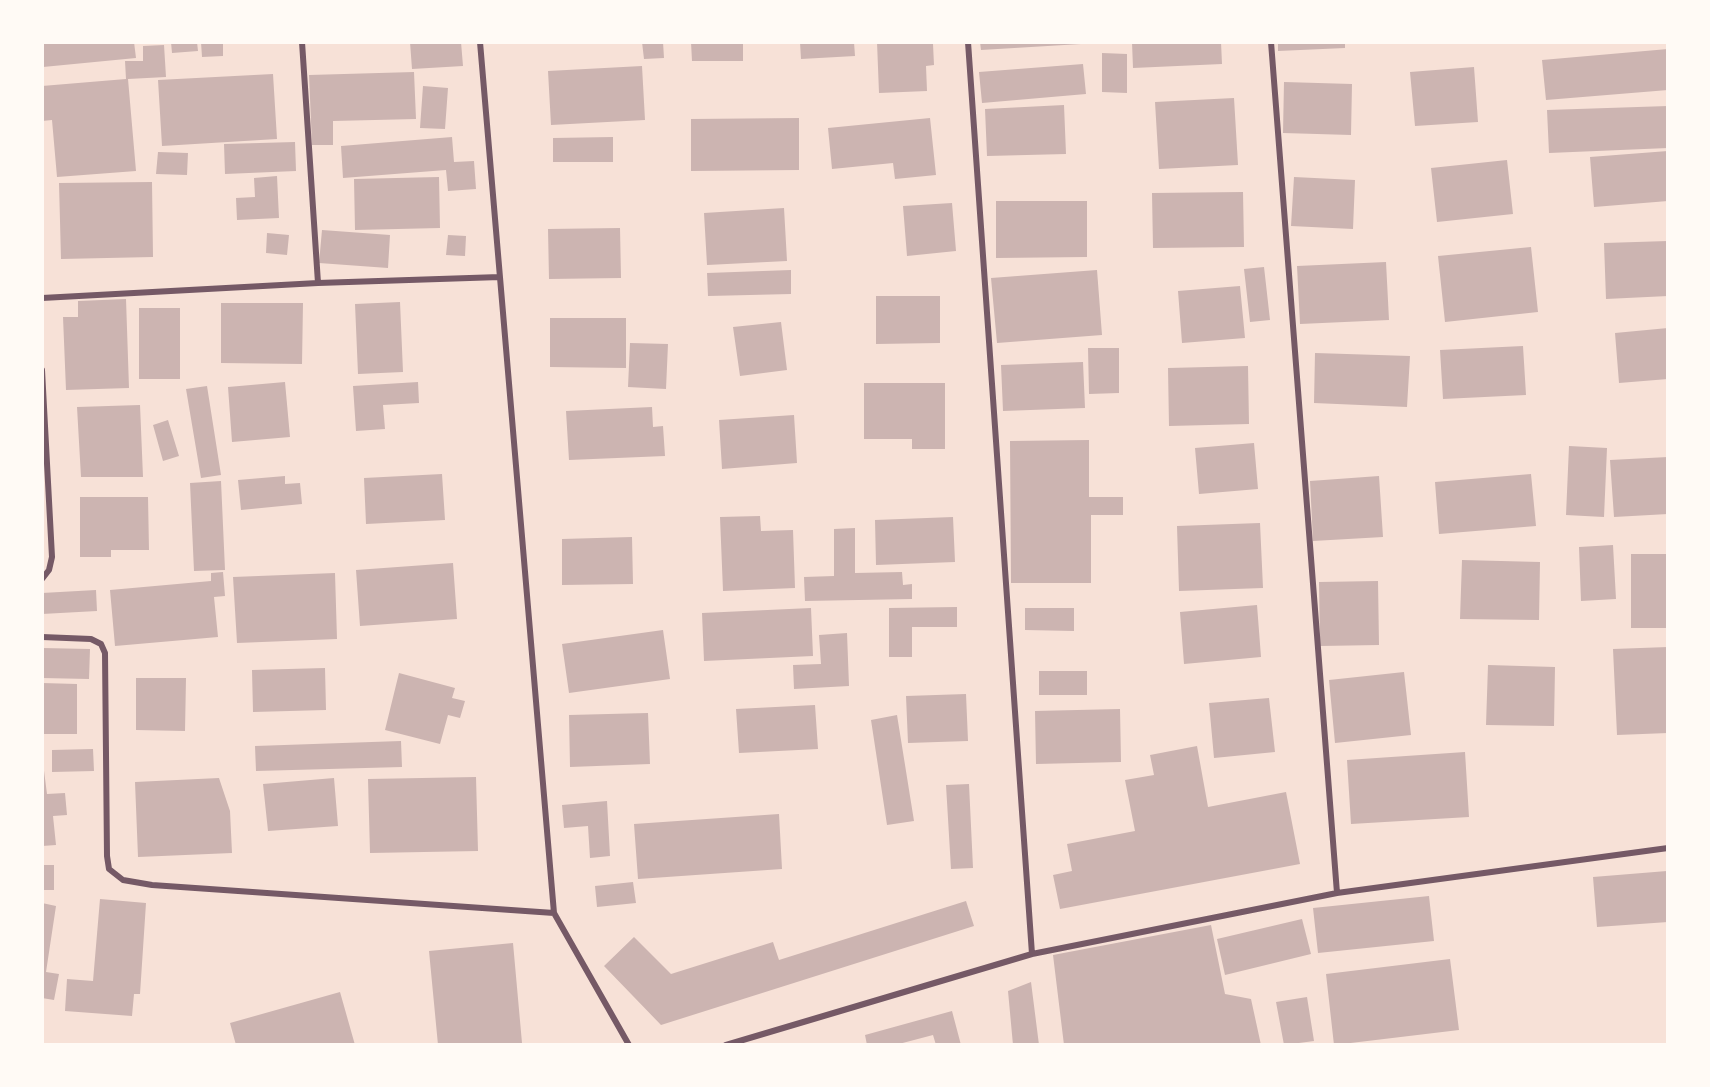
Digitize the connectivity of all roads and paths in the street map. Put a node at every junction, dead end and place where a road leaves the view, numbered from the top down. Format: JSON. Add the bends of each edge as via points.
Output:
{"nodes":[{"id":1,"x":302,"y":42,"type":"edge"},
{"id":2,"x":480,"y":42,"type":"edge"},
{"id":3,"x":968,"y":42,"type":"edge"},
{"id":4,"x":1271,"y":42,"type":"edge"},
{"id":5,"x":500,"y":277,"type":"junction"},
{"id":6,"x":318,"y":283,"type":"junction"},
{"id":7,"x":42,"y":298,"type":"edge"},
{"id":8,"x":42,"y":370,"type":"edge"},
{"id":9,"x":42,"y":579,"type":"edge"},
{"id":10,"x":42,"y":637,"type":"edge"},
{"id":11,"x":1668,"y":848,"type":"edge"},
{"id":12,"x":1337,"y":893,"type":"junction"},
{"id":13,"x":554,"y":913,"type":"junction"},
{"id":14,"x":1032,"y":954,"type":"junction"},
{"id":15,"x":629,"y":1045,"type":"edge"},
{"id":16,"x":726,"y":1045,"type":"edge"}],
"edges":[{"from":1,"to":6,"type":"street"},
{"from":2,"to":5,"type":"street"},
{"from":3,"to":14,"type":"street"},
{"from":4,"to":12,"type":"street"},
{"from":5,"to":6,"type":"street"},
{"from":5,"to":13,"type":"street"},
{"from":6,"to":7,"type":"street"},
{"from":8,"to":9,"type":"street","via":[[52,557]]},
{"from":10,"to":13,"type":"street","via":[[91,639],[101,644],[105,653],[107,856],[109,869],[123,880]]},
{"from":11,"to":12,"type":"street"},
{"from":12,"to":14,"type":"street"},
{"from":13,"to":15,"type":"street"},
{"from":14,"to":16,"type":"street"}]}
